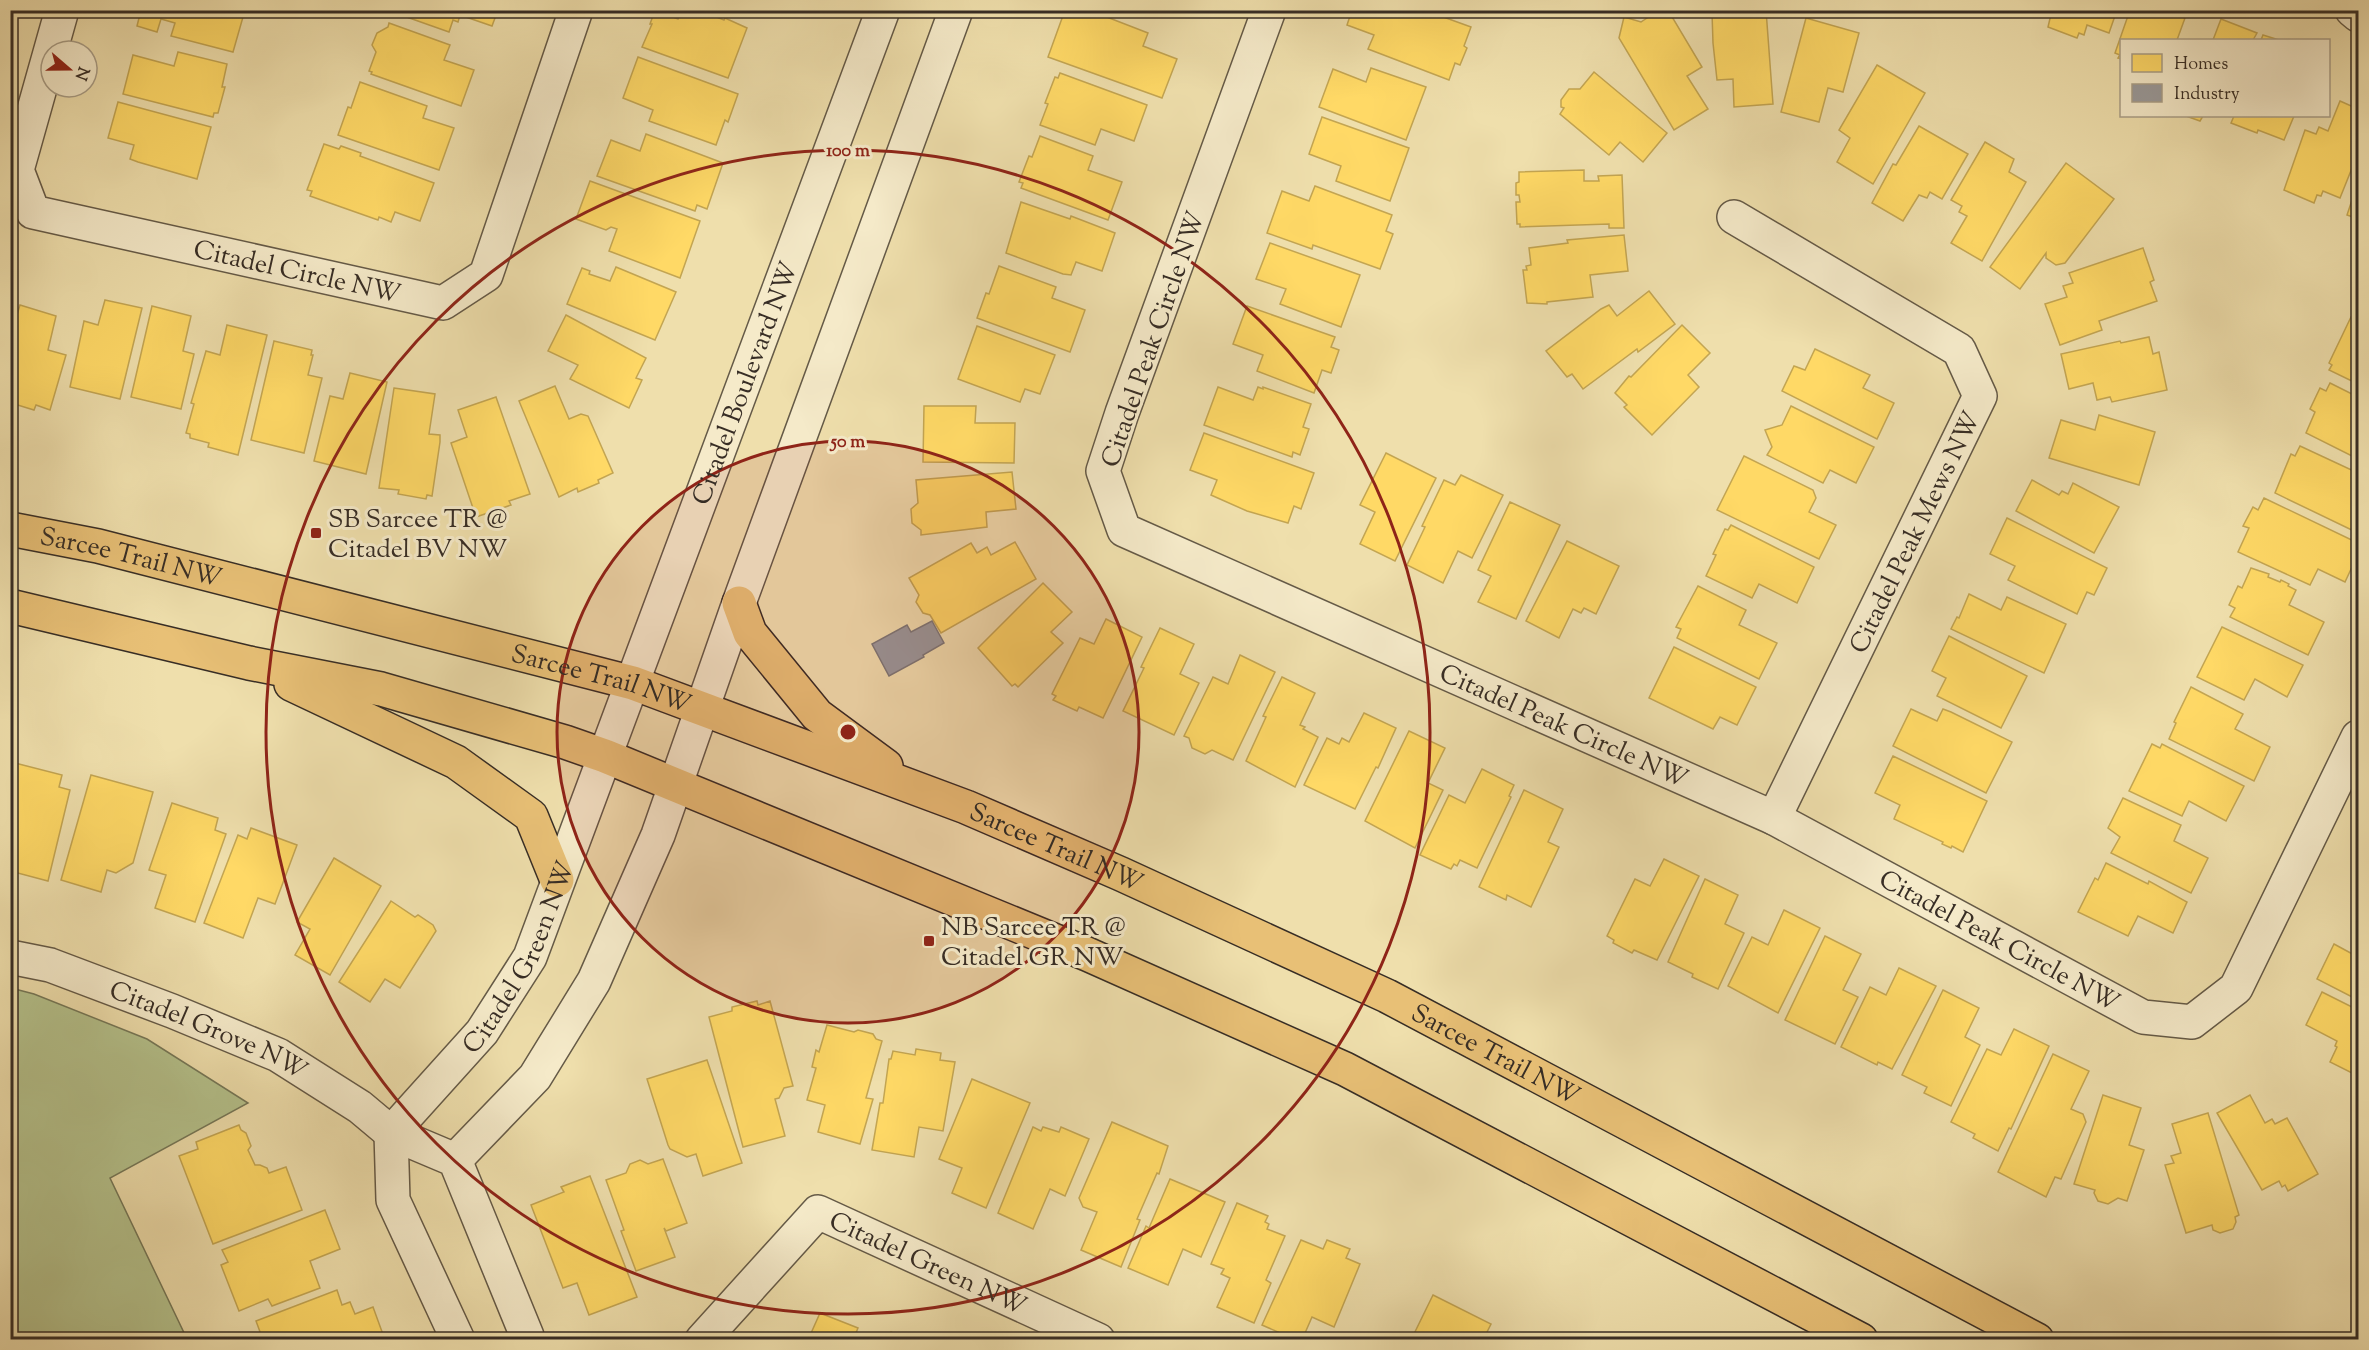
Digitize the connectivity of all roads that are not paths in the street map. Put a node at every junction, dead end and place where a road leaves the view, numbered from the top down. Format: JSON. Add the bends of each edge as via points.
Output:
{"nodes":[{"id":1,"x":62,"y":10,"type":"edge"},
{"id":2,"x":576,"y":10,"type":"edge"},
{"id":3,"x":883,"y":10,"type":"edge"},
{"id":4,"x":956,"y":10,"type":"edge"},
{"id":5,"x":1269,"y":10,"type":"edge"},
{"id":6,"x":2352,"y":10,"type":"edge"},
{"id":7,"x":2358,"y":15,"type":"edge"},
{"id":8,"x":1734,"y":217,"type":"dead end"},
{"id":9,"x":10,"y":529,"type":"edge"},
{"id":10,"x":739,"y":603,"type":"junction"},
{"id":11,"x":10,"y":606,"type":"edge"},
{"id":12,"x":249,"y":663,"type":"junction"},
{"id":13,"x":633,"y":683,"type":"junction"},
{"id":14,"x":702,"y":709,"type":"junction"},
{"id":15,"x":2358,"y":738,"type":"edge"},
{"id":16,"x":605,"y":756,"type":"junction"},
{"id":17,"x":675,"y":786,"type":"junction"},
{"id":18,"x":916,"y":789,"type":"junction"},
{"id":19,"x":1774,"y":818,"type":"junction"},
{"id":20,"x":557,"y":880,"type":"junction"},
{"id":21,"x":10,"y":957,"type":"edge"},
{"id":22,"x":391,"y":1133,"type":"junction"},
{"id":23,"x":455,"y":1160,"type":"junction"},
{"id":24,"x":458,"y":1340,"type":"edge"},
{"id":25,"x":526,"y":1340,"type":"edge"},
{"id":26,"x":702,"y":1340,"type":"edge"},
{"id":27,"x":1098,"y":1340,"type":"edge"},
{"id":28,"x":1861,"y":1340,"type":"edge"},
{"id":29,"x":2037,"y":1340,"type":"edge"}],
"edges":[{"from":1,"to":2,"type":"street","name":"Citadel Circle NW","via":[[17,170],[33,212],[443,303],[486,275]]},
{"from":3,"to":13,"type":"street","name":"Citadel Boulevard NW"},
{"from":4,"to":10,"type":"street"},
{"from":5,"to":19,"type":"street","name":"Citadel Peak Circle NW","via":[[1103,471],[1124,530]]},
{"from":6,"to":7,"type":"street"},
{"from":8,"to":19,"type":"street","name":"Citadel Peak Mews NW","via":[[1959,350],[1980,396]]},
{"from":9,"to":13,"type":"main road","name":"Sarcee Trail NW","via":[[132,554]]},
{"from":10,"to":14,"type":"street"},
{"from":10,"to":18,"type":"main road","via":[[750,633],[818,715]]},
{"from":11,"to":12,"type":"main road"},
{"from":12,"to":16,"type":"main road","via":[[381,689]]},
{"from":12,"to":20,"type":"main road","via":[[456,762],[531,816]]},
{"from":13,"to":14,"type":"main road","name":"Sarcee Trail NW"},
{"from":13,"to":16,"type":"street","name":"Citadel Boulevard NW"},
{"from":14,"to":17,"type":"street"},
{"from":14,"to":18,"type":"main road","name":"Sarcee Trail NW"},
{"from":15,"to":19,"type":"street","name":"Citadel Peak Circle NW","via":[[2236,987],[2192,1022],[2143,1017]]},
{"from":16,"to":17,"type":"main road"},
{"from":16,"to":20,"type":"street","name":"Citadel Green NW"},
{"from":17,"to":23,"type":"street","via":[[658,835],[594,981],[535,1077]]},
{"from":17,"to":28,"type":"main road","via":[[1087,954],[1345,1069]]},
{"from":18,"to":29,"type":"main road","name":"Sarcee Trail NW","via":[[1121,874],[1387,996]]},
{"from":20,"to":22,"type":"street","name":"Citadel Green NW","via":[[530,957],[482,1032]]},
{"from":21,"to":22,"type":"street","name":"Citadel Grove NW","via":[[50,966],[278,1054],[360,1107]]},
{"from":22,"to":23,"type":"street"},
{"from":22,"to":24,"type":"street","via":[[393,1200]]},
{"from":23,"to":25,"type":"street"},
{"from":26,"to":27,"type":"street","name":"Citadel Green NW","via":[[818,1212]]}]}
